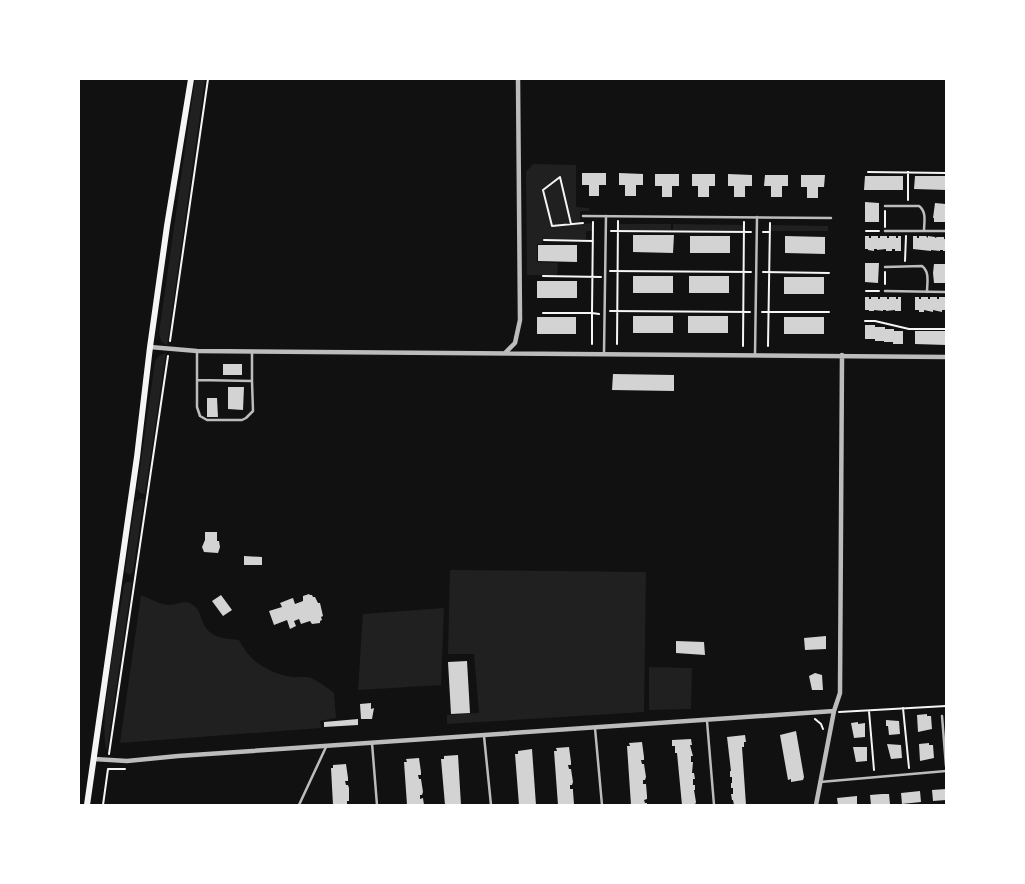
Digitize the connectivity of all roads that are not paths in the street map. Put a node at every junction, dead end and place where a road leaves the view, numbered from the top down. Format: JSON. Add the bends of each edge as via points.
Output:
{"nodes":[{"id":1,"x":190,"y":79,"type":"edge"},
{"id":2,"x":518,"y":79,"type":"edge"},
{"id":3,"x":885,"y":206,"type":"road end"},
{"id":4,"x":583,"y":216,"type":"dead end"},
{"id":5,"x":606,"y":216,"type":"junction"},
{"id":6,"x":758,"y":217,"type":"junction"},
{"id":7,"x":831,"y":218,"type":"dead end"},
{"id":8,"x":885,"y":231,"type":"road end"},
{"id":9,"x":924,"y":231,"type":"junction"},
{"id":10,"x":946,"y":231,"type":"edge"},
{"id":11,"x":885,"y":267,"type":"road end"},
{"id":12,"x":885,"y":291,"type":"road end"},
{"id":13,"x":927,"y":292,"type":"junction"},
{"id":14,"x":946,"y":292,"type":"edge"},
{"id":15,"x":150,"y":347,"type":"junction"},
{"id":16,"x":197,"y":351,"type":"junction"},
{"id":17,"x":252,"y":351,"type":"junction"},
{"id":18,"x":505,"y":353,"type":"junction"},
{"id":19,"x":604,"y":353,"type":"junction"},
{"id":20,"x":756,"y":355,"type":"junction"},
{"id":21,"x":842,"y":355,"type":"junction"},
{"id":22,"x":946,"y":357,"type":"edge"},
{"id":23,"x":197,"y":380,"type":"junction"},
{"id":24,"x":252,"y":381,"type":"junction"},
{"id":25,"x":837,"y":712,"type":"junction"},
{"id":26,"x":942,"y":716,"type":"dead end"},
{"id":27,"x":707,"y":719,"type":"junction"},
{"id":28,"x":595,"y":726,"type":"junction"},
{"id":29,"x":484,"y":735,"type":"junction"},
{"id":30,"x":372,"y":743,"type":"junction"},
{"id":31,"x":327,"y":746,"type":"junction"},
{"id":32,"x":94,"y":759,"type":"junction"},
{"id":33,"x":946,"y":766,"type":"edge"},
{"id":34,"x":946,"y":771,"type":"edge"},
{"id":35,"x":820,"y":782,"type":"junction"},
{"id":36,"x":87,"y":805,"type":"edge"},
{"id":37,"x":299,"y":805,"type":"edge"},
{"id":38,"x":377,"y":805,"type":"edge"},
{"id":39,"x":491,"y":805,"type":"edge"},
{"id":40,"x":602,"y":805,"type":"edge"},
{"id":41,"x":714,"y":805,"type":"edge"},
{"id":42,"x":816,"y":805,"type":"edge"}],
"edges":[{"from":1,"to":15,"type":"main road"},
{"from":2,"to":18,"type":"street","via":[[520,320],[515,343]]},
{"from":3,"to":9,"type":"lane","via":[[919,206],[923,211]]},
{"from":4,"to":5,"type":"lane"},
{"from":5,"to":6,"type":"lane"},
{"from":5,"to":19,"type":"lane"},
{"from":6,"to":7,"type":"lane"},
{"from":6,"to":20,"type":"lane"},
{"from":8,"to":9,"type":"lane"},
{"from":9,"to":10,"type":"lane"},
{"from":11,"to":13,"type":"lane","via":[[924,268]]},
{"from":12,"to":13,"type":"lane"},
{"from":13,"to":14,"type":"lane"},
{"from":15,"to":16,"type":"street"},
{"from":15,"to":32,"type":"main road"},
{"from":16,"to":17,"type":"street"},
{"from":16,"to":23,"type":"lane"},
{"from":17,"to":18,"type":"street"},
{"from":17,"to":24,"type":"lane"},
{"from":18,"to":19,"type":"street"},
{"from":19,"to":20,"type":"street"},
{"from":20,"to":21,"type":"street"},
{"from":21,"to":22,"type":"street"},
{"from":21,"to":25,"type":"street","via":[[840,693]]},
{"from":23,"to":24,"type":"lane"},
{"from":23,"to":24,"type":"lane","via":[[198,412],[207,420],[242,420],[250,416],[253,411]]},
{"from":25,"to":27,"type":"street"},
{"from":25,"to":35,"type":"street"},
{"from":26,"to":33,"type":"lane"},
{"from":27,"to":28,"type":"street"},
{"from":27,"to":41,"type":"lane"},
{"from":28,"to":29,"type":"street"},
{"from":28,"to":40,"type":"lane"},
{"from":29,"to":30,"type":"street"},
{"from":29,"to":39,"type":"lane"},
{"from":30,"to":31,"type":"street"},
{"from":30,"to":38,"type":"lane"},
{"from":31,"to":32,"type":"street","via":[[128,762]]},
{"from":31,"to":37,"type":"lane"},
{"from":32,"to":36,"type":"main road"},
{"from":34,"to":35,"type":"lane"},
{"from":35,"to":42,"type":"street"}]}
